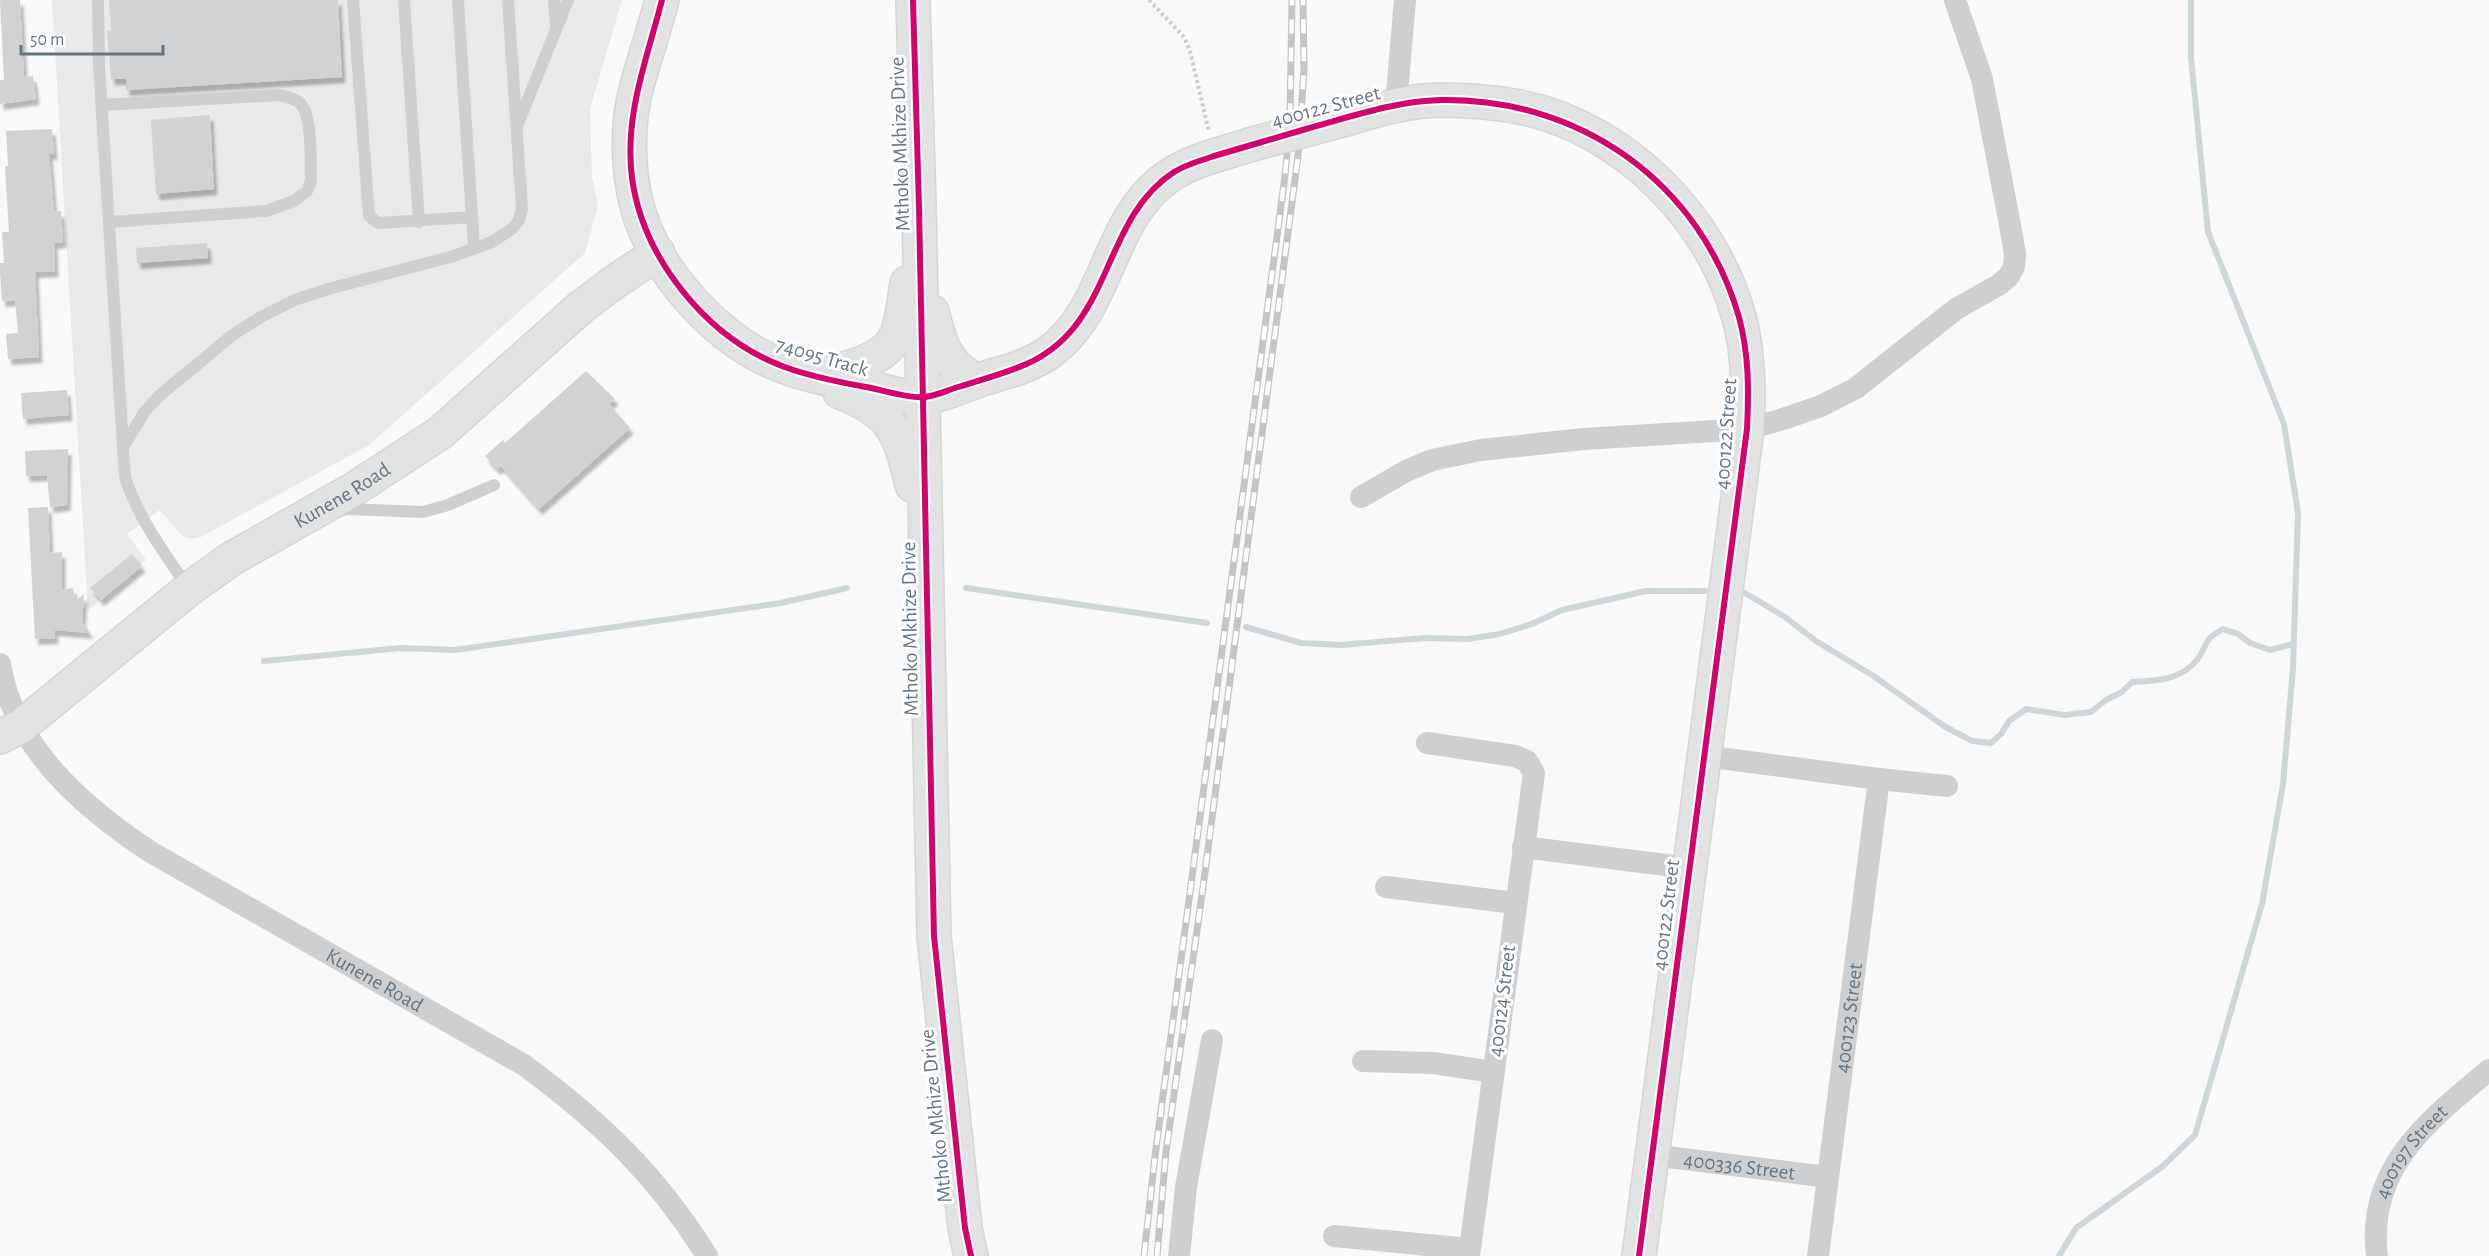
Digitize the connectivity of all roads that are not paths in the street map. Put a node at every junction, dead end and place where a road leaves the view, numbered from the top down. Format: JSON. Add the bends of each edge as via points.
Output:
{"nodes":[{"id":1,"x":98,"y":0,"type":"edge"},
{"id":2,"x":353,"y":0,"type":"edge"},
{"id":3,"x":405,"y":0,"type":"edge"},
{"id":4,"x":458,"y":0,"type":"edge"},
{"id":5,"x":508,"y":0,"type":"edge"},
{"id":6,"x":554,"y":0,"type":"edge"},
{"id":7,"x":568,"y":0,"type":"edge"},
{"id":8,"x":662,"y":0,"type":"edge"},
{"id":9,"x":913,"y":0,"type":"edge"},
{"id":10,"x":1405,"y":0,"type":"edge"},
{"id":11,"x":1955,"y":0,"type":"edge"},
{"id":12,"x":557,"y":28,"type":"junction"},
{"id":13,"x":102,"y":105,"type":"junction"},
{"id":14,"x":1396,"y":105,"type":"junction"},
{"id":15,"x":517,"y":127,"type":"junction"},
{"id":16,"x":919,"y":207,"type":"junction"},
{"id":17,"x":472,"y":217,"type":"junction"},
{"id":18,"x":109,"y":222,"type":"junction"},
{"id":19,"x":418,"y":222,"type":"junction"},
{"id":20,"x":474,"y":249,"type":"junction"},
{"id":21,"x":658,"y":253,"type":"junction"},
{"id":22,"x":921,"y":272,"type":"junction"},
{"id":23,"x":782,"y":366,"type":"junction"},
{"id":24,"x":817,"y":376,"type":"junction"},
{"id":25,"x":976,"y":381,"type":"junction"},
{"id":26,"x":923,"y":398,"type":"junction"},
{"id":27,"x":1747,"y":429,"type":"junction"},
{"id":28,"x":124,"y":446,"type":"junction"},
{"id":29,"x":494,"y":485,"type":"dead end"},
{"id":30,"x":1360,"y":497,"type":"dead end"},
{"id":31,"x":291,"y":523,"type":"junction"},
{"id":32,"x":924,"y":536,"type":"junction"},
{"id":33,"x":189,"y":589,"type":"junction"},
{"id":34,"x":0,"y":664,"type":"edge"},
{"id":35,"x":10,"y":732,"type":"edge"},
{"id":36,"x":1427,"y":744,"type":"dead end"},
{"id":37,"x":1704,"y":756,"type":"junction"},
{"id":38,"x":1879,"y":779,"type":"junction"},
{"id":39,"x":1947,"y":786,"type":"dead end"},
{"id":40,"x":1523,"y":847,"type":"junction"},
{"id":41,"x":1689,"y":868,"type":"junction"},
{"id":42,"x":1386,"y":886,"type":"dead end"},
{"id":43,"x":1515,"y":903,"type":"junction"},
{"id":44,"x":1212,"y":1040,"type":"dead end"},
{"id":45,"x":1363,"y":1061,"type":"dead end"},
{"id":46,"x":2489,"y":1070,"type":"edge"},
{"id":47,"x":1493,"y":1072,"type":"junction"},
{"id":48,"x":1652,"y":1155,"type":"junction"},
{"id":49,"x":1828,"y":1177,"type":"junction"},
{"id":50,"x":1334,"y":1236,"type":"dead end"},
{"id":51,"x":1470,"y":1253,"type":"edge"},
{"id":52,"x":707,"y":1256,"type":"edge"},
{"id":53,"x":971,"y":1256,"type":"edge"},
{"id":54,"x":1179,"y":1256,"type":"edge"},
{"id":55,"x":1639,"y":1256,"type":"edge"},
{"id":56,"x":1818,"y":1256,"type":"edge"},
{"id":57,"x":2377,"y":1256,"type":"edge"}],
"edges":[{"from":1,"to":13,"type":"lane"},
{"from":2,"to":19,"type":"lane","via":[[369,216],[378,223]]},
{"from":3,"to":19,"type":"lane"},
{"from":4,"to":17,"type":"lane"},
{"from":5,"to":15,"type":"lane"},
{"from":6,"to":12,"type":"lane"},
{"from":7,"to":12,"type":"lane"},
{"from":8,"to":21,"type":"street","name":"74095 Track","via":[[635,96],[630,147],[632,180],[641,219]]},
{"from":9,"to":16,"type":"street","name":"Mthoko Mkhize Drive"},
{"from":10,"to":14,"type":"street"},
{"from":11,"to":27,"type":"street","via":[[1982,79],[2010,225],[2014,267],[2000,284],[1956,309],[1856,388],[1821,406]]},
{"from":12,"to":15,"type":"lane"},
{"from":13,"to":18,"type":"lane"},
{"from":13,"to":18,"type":"lane","via":[[279,95],[291,98],[300,102],[307,114],[311,180],[307,190],[294,201],[266,211]]},
{"from":14,"to":25,"type":"street","name":"400122 Street","bridge":true,"via":[[1179,169],[1160,182],[1128,222],[1087,312],[1064,339],[1028,364]]},
{"from":14,"to":27,"type":"street","name":"400122 Street","via":[[1470,101],[1522,108],[1568,122],[1606,143],[1663,187],[1695,226],[1728,284],[1740,321],[1747,363]]},
{"from":15,"to":20,"type":"lane","via":[[522,209],[519,220],[492,242]]},
{"from":16,"to":22,"type":"street","name":"Mthoko Mkhize Drive"},
{"from":16,"to":24,"type":"street","via":[[901,318],[891,344],[866,361]]},
{"from":17,"to":19,"type":"lane"},
{"from":17,"to":20,"type":"lane"},
{"from":18,"to":28,"type":"lane"},
{"from":20,"to":28,"type":"lane","via":[[297,299],[261,318],[234,334],[160,395],[145,411]]},
{"from":21,"to":23,"type":"street","name":"74095 Track","via":[[676,284],[709,318],[754,352]]},
{"from":21,"to":31,"type":"street","name":"Kunene Road","via":[[580,308],[440,433],[351,491]]},
{"from":22,"to":25,"type":"street","via":[[947,357]]},
{"from":22,"to":26,"type":"street","name":"Mthoko Mkhize Drive"},
{"from":23,"to":24,"type":"street","name":"74095 Track"},
{"from":23,"to":32,"type":"street","via":[[863,402],[891,423],[904,452]]},
{"from":24,"to":26,"type":"street","name":"74095 Track"},
{"from":25,"to":26,"type":"street","name":"400122 Street"},
{"from":26,"to":32,"type":"street","name":"Mthoko Mkhize Drive"},
{"from":27,"to":30,"type":"street","via":[[1481,450],[1432,460]]},
{"from":27,"to":37,"type":"street","name":"400122 Street"},
{"from":28,"to":33,"type":"lane","via":[[125,477],[133,501]]},
{"from":29,"to":31,"type":"lane","via":[[423,512],[347,509]]},
{"from":31,"to":33,"type":"street","name":"Kunene Road"},
{"from":32,"to":53,"type":"street","name":"Mthoko Mkhize Drive","via":[[934,936]]},
{"from":33,"to":35,"type":"street","name":"Kunene Road"},
{"from":34,"to":35,"type":"street","name":"Kunene Road"},
{"from":35,"to":52,"type":"street","name":"Kunene Road","via":[[81,800],[149,851],[524,1065],[574,1102],[662,1190]]},
{"from":36,"to":40,"type":"street","name":"400124 Street","via":[[1527,761],[1534,773]]},
{"from":37,"to":38,"type":"street"},
{"from":37,"to":41,"type":"street","name":"400122 Street"},
{"from":38,"to":39,"type":"street"},
{"from":38,"to":49,"type":"street","name":"400123 Street"},
{"from":40,"to":41,"type":"street"},
{"from":40,"to":43,"type":"street","name":"400124 Street"},
{"from":41,"to":48,"type":"street","name":"400122 Street"},
{"from":42,"to":43,"type":"street"},
{"from":43,"to":47,"type":"street","name":"400124 Street"},
{"from":44,"to":54,"type":"street","via":[[1187,1177]]},
{"from":45,"to":47,"type":"street","via":[[1433,1063]]},
{"from":46,"to":57,"type":"street","name":"400197 Street","via":[[2401,1154],[2386,1179],[2377,1207]]},
{"from":47,"to":51,"type":"street","name":"400124 Street"},
{"from":48,"to":49,"type":"street","name":"400336 Street"},
{"from":48,"to":55,"type":"street","name":"400122 Street"},
{"from":49,"to":56,"type":"street","name":"400123 Street"},
{"from":50,"to":51,"type":"street"}]}
